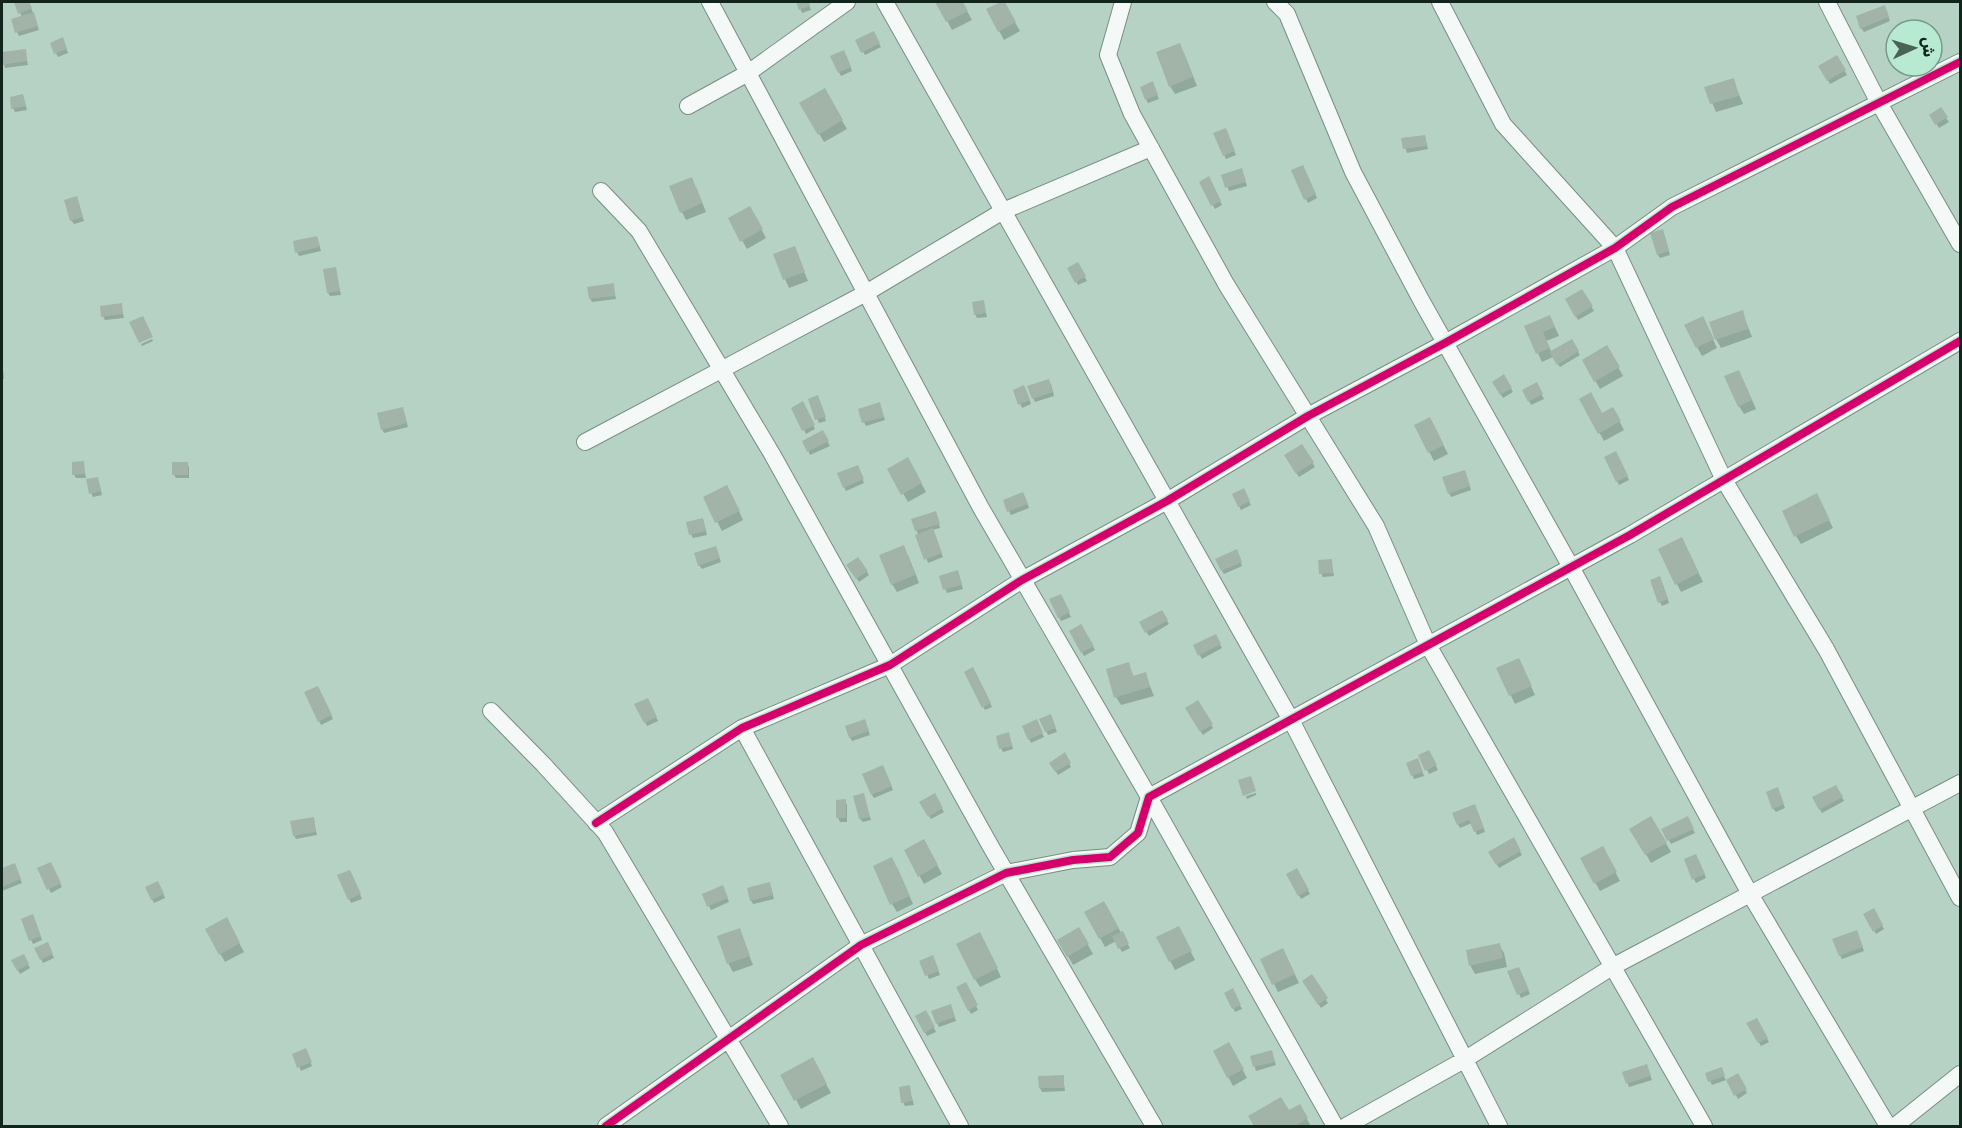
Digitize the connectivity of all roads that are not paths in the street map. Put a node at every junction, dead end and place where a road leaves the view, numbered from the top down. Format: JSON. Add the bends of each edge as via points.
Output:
{"nodes":[{"id":1,"x":710,"y":2,"type":"edge"},
{"id":2,"x":846,"y":2,"type":"edge"},
{"id":3,"x":885,"y":2,"type":"edge"},
{"id":4,"x":1123,"y":2,"type":"edge"},
{"id":5,"x":1275,"y":2,"type":"edge"},
{"id":6,"x":1440,"y":2,"type":"edge"},
{"id":7,"x":1827,"y":2,"type":"edge"},
{"id":8,"x":1960,"y":62,"type":"edge"},
{"id":9,"x":748,"y":73,"type":"junction"},
{"id":10,"x":1879,"y":103,"type":"junction"},
{"id":11,"x":688,"y":106,"type":"dead end"},
{"id":12,"x":1151,"y":148,"type":"junction"},
{"id":13,"x":601,"y":191,"type":"dead end"},
{"id":14,"x":1004,"y":211,"type":"junction"},
{"id":15,"x":1960,"y":244,"type":"edge"},
{"id":16,"x":1615,"y":248,"type":"junction"},
{"id":17,"x":866,"y":293,"type":"junction"},
{"id":18,"x":1960,"y":341,"type":"edge"},
{"id":19,"x":1445,"y":343,"type":"junction"},
{"id":20,"x":721,"y":368,"type":"junction"},
{"id":21,"x":1308,"y":416,"type":"junction"},
{"id":22,"x":585,"y":442,"type":"dead end"},
{"id":23,"x":1724,"y":480,"type":"junction"},
{"id":24,"x":1167,"y":501,"type":"junction"},
{"id":25,"x":1571,"y":567,"type":"junction"},
{"id":26,"x":1022,"y":580,"type":"junction"},
{"id":27,"x":1428,"y":645,"type":"junction"},
{"id":28,"x":890,"y":665,"type":"junction"},
{"id":29,"x":491,"y":711,"type":"dead end"},
{"id":30,"x":1291,"y":720,"type":"junction"},
{"id":31,"x":742,"y":728,"type":"junction"},
{"id":32,"x":1960,"y":783,"type":"edge"},
{"id":33,"x":1149,"y":797,"type":"junction"},
{"id":34,"x":1913,"y":808,"type":"junction"},
{"id":35,"x":596,"y":823,"type":"junction"},
{"id":36,"x":1006,"y":873,"type":"junction"},
{"id":37,"x":1750,"y":894,"type":"junction"},
{"id":38,"x":1960,"y":898,"type":"edge"},
{"id":39,"x":861,"y":945,"type":"junction"},
{"id":40,"x":1612,"y":967,"type":"junction"},
{"id":41,"x":728,"y":1039,"type":"junction"},
{"id":42,"x":1464,"y":1060,"type":"junction"},
{"id":43,"x":1960,"y":1074,"type":"edge"},
{"id":44,"x":606,"y":1126,"type":"edge"},
{"id":45,"x":780,"y":1126,"type":"edge"},
{"id":46,"x":960,"y":1126,"type":"edge"},
{"id":47,"x":1154,"y":1126,"type":"edge"},
{"id":48,"x":1335,"y":1126,"type":"edge"},
{"id":49,"x":1346,"y":1126,"type":"edge"},
{"id":50,"x":1499,"y":1126,"type":"edge"},
{"id":51,"x":1704,"y":1126,"type":"edge"},
{"id":52,"x":1888,"y":1126,"type":"edge"},
{"id":53,"x":1895,"y":1126,"type":"edge"}],
"edges":[{"from":1,"to":9,"type":"street"},
{"from":2,"to":9,"type":"street"},
{"from":3,"to":14,"type":"street"},
{"from":4,"to":12,"type":"street","via":[[1108,56]]},
{"from":5,"to":19,"type":"street","via":[[1287,14],[1353,172]]},
{"from":6,"to":16,"type":"street","via":[[1503,124]]},
{"from":7,"to":10,"type":"street"},
{"from":8,"to":10,"type":"street"},
{"from":9,"to":11,"type":"street"},
{"from":9,"to":17,"type":"street"},
{"from":10,"to":15,"type":"street"},
{"from":10,"to":16,"type":"street","via":[[1672,207]]},
{"from":12,"to":14,"type":"street"},
{"from":12,"to":21,"type":"street","via":[[1226,284]]},
{"from":13,"to":20,"type":"street","via":[[639,231]]},
{"from":14,"to":17,"type":"street"},
{"from":14,"to":24,"type":"street"},
{"from":16,"to":19,"type":"street"},
{"from":16,"to":23,"type":"street"},
{"from":17,"to":20,"type":"street"},
{"from":17,"to":26,"type":"street"},
{"from":18,"to":23,"type":"street"},
{"from":19,"to":21,"type":"street"},
{"from":19,"to":25,"type":"street"},
{"from":20,"to":22,"type":"street"},
{"from":20,"to":28,"type":"street"},
{"from":21,"to":24,"type":"street"},
{"from":21,"to":27,"type":"street","via":[[1376,526]]},
{"from":23,"to":25,"type":"street"},
{"from":23,"to":34,"type":"street","via":[[1826,649]]},
{"from":24,"to":26,"type":"street"},
{"from":24,"to":30,"type":"street"},
{"from":25,"to":27,"type":"street"},
{"from":25,"to":37,"type":"street"},
{"from":26,"to":28,"type":"street"},
{"from":26,"to":33,"type":"street"},
{"from":27,"to":30,"type":"street"},
{"from":27,"to":40,"type":"street"},
{"from":28,"to":31,"type":"street"},
{"from":28,"to":36,"type":"street"},
{"from":29,"to":35,"type":"street"},
{"from":30,"to":33,"type":"street"},
{"from":30,"to":42,"type":"street"},
{"from":31,"to":35,"type":"street"},
{"from":31,"to":39,"type":"street"},
{"from":32,"to":34,"type":"street"},
{"from":33,"to":36,"type":"street","via":[[1138,833],[1110,857]]},
{"from":33,"to":48,"type":"street"},
{"from":34,"to":37,"type":"street"},
{"from":34,"to":38,"type":"street"},
{"from":35,"to":41,"type":"street"},
{"from":36,"to":39,"type":"street"},
{"from":36,"to":47,"type":"street"},
{"from":37,"to":40,"type":"street"},
{"from":37,"to":52,"type":"street"},
{"from":39,"to":41,"type":"street"},
{"from":39,"to":46,"type":"street"},
{"from":40,"to":42,"type":"street"},
{"from":40,"to":51,"type":"street"},
{"from":41,"to":44,"type":"street"},
{"from":41,"to":45,"type":"street"},
{"from":42,"to":49,"type":"street"},
{"from":42,"to":50,"type":"street"},
{"from":43,"to":53,"type":"street"}]}
